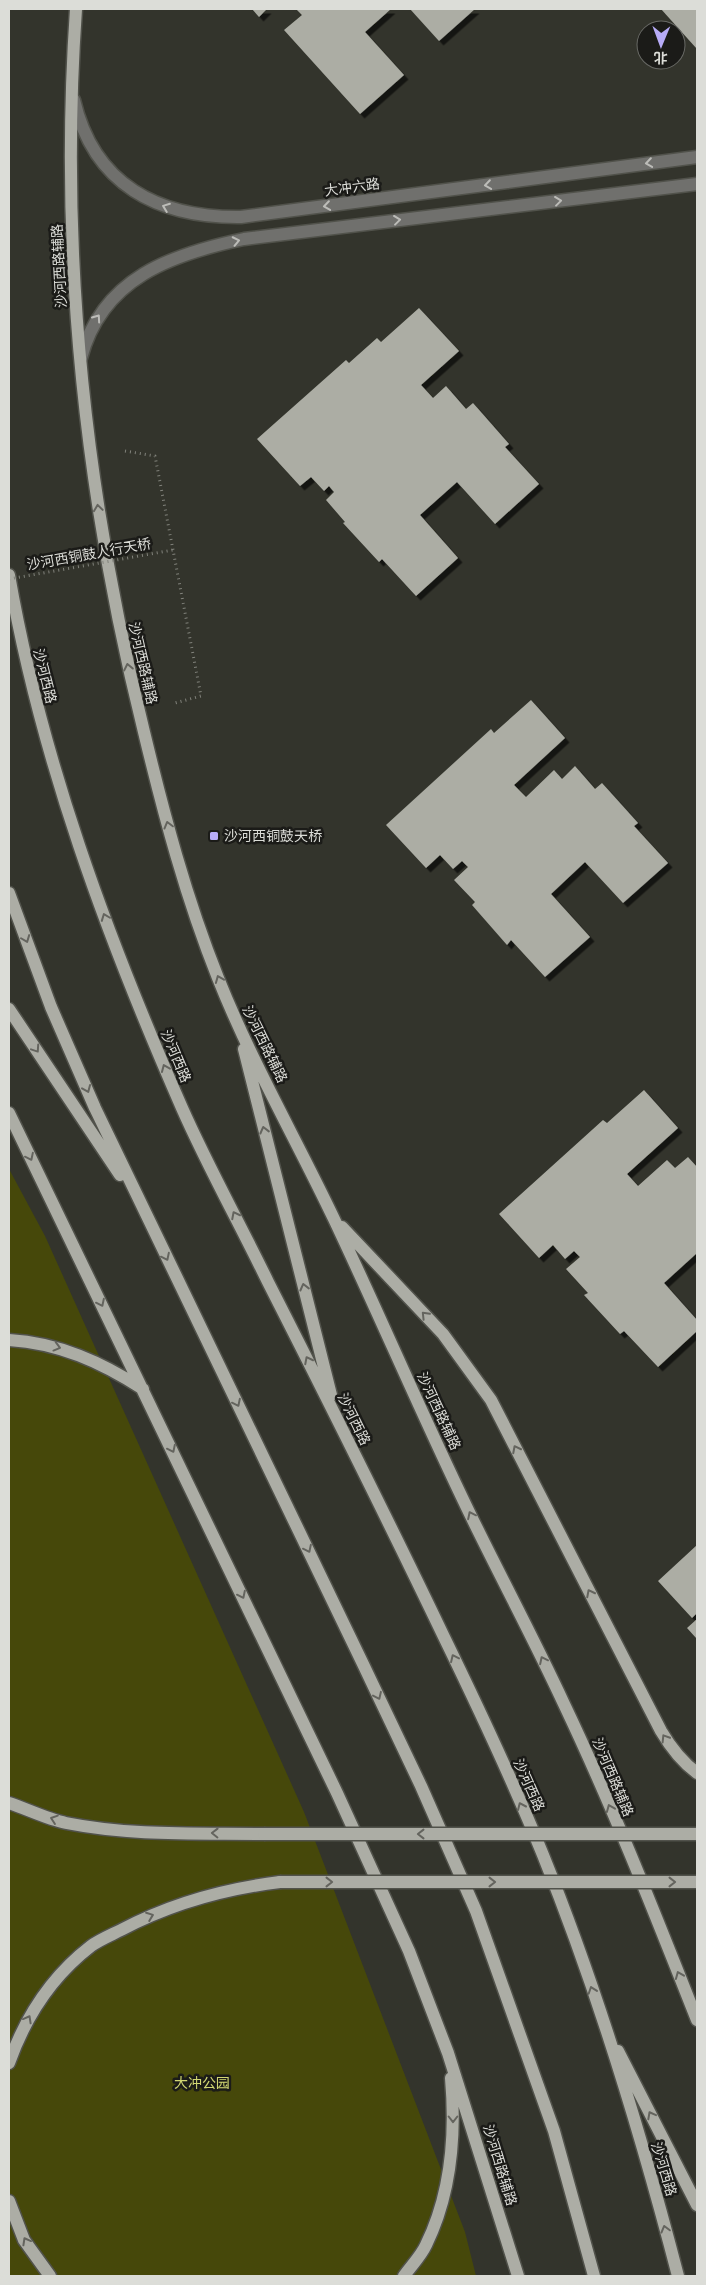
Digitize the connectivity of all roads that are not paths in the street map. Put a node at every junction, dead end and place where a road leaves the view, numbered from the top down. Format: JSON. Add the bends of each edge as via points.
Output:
{"nodes":[{"id":1,"x":76,"y":9,"type":"edge"},
{"id":2,"x":72,"y":93,"type":"junction"},
{"id":3,"x":697,"y":157,"type":"edge"},
{"id":4,"x":697,"y":184,"type":"edge"},
{"id":5,"x":80,"y":362,"type":"junction"},
{"id":6,"x":9,"y":575,"type":"edge"},
{"id":7,"x":9,"y":893,"type":"edge"},
{"id":8,"x":9,"y":1009,"type":"edge"},
{"id":9,"x":238,"y":1024,"type":"junction"},
{"id":10,"x":9,"y":1113,"type":"edge"},
{"id":11,"x":145,"y":1213,"type":"junction"},
{"id":12,"x":334,"y":1220,"type":"junction"},
{"id":13,"x":9,"y":1340,"type":"edge"},
{"id":14,"x":143,"y":1389,"type":"junction"},
{"id":15,"x":338,"y":1420,"type":"junction"},
{"id":16,"x":697,"y":1774,"type":"edge"},
{"id":17,"x":9,"y":1803,"type":"edge"},
{"id":18,"x":697,"y":1834,"type":"edge"},
{"id":19,"x":697,"y":1882,"type":"edge"},
{"id":20,"x":697,"y":2020,"type":"edge"},
{"id":21,"x":603,"y":2023,"type":"junction"},
{"id":22,"x":448,"y":2053,"type":"junction"},
{"id":23,"x":9,"y":2063,"type":"edge"},
{"id":24,"x":9,"y":2201,"type":"edge"},
{"id":25,"x":697,"y":2204,"type":"edge"},
{"id":26,"x":50,"y":2276,"type":"edge"},
{"id":27,"x":404,"y":2276,"type":"edge"},
{"id":28,"x":518,"y":2276,"type":"edge"},
{"id":29,"x":594,"y":2276,"type":"edge"},
{"id":30,"x":678,"y":2276,"type":"edge"}],
"edges":[{"from":1,"to":2,"type":"main road","name":"沙河西路辅路"},
{"from":3,"to":2,"type":"street","name":"大冲六路","one_way":true,"via":[[241,217],[204,216],[156,203],[116,179],[93,151],[83,131]]},
{"from":2,"to":5,"type":"main road","name":"沙河西路辅路","via":[[71,214]]},
{"from":5,"to":4,"type":"street","one_way":true,"via":[[92,325],[119,292],[154,268],[212,246],[244,239]]},
{"from":9,"to":5,"type":"main road","name":"沙河西路辅路","one_way":true,"via":[[198,923],[176,854],[135,698],[101,529]]},
{"from":15,"to":6,"type":"main road","name":"沙河西路","one_way":true,"via":[[184,1113],[138,1003],[82,855],[50,753],[30,684]]},
{"from":7,"to":11,"type":"main road","one_way":true,"via":[[62,1032]]},
{"from":8,"to":11,"type":"main road","one_way":true},
{"from":9,"to":12,"type":"main road","name":"沙河西路辅路"},
{"from":15,"to":9,"type":"main road","one_way":true},
{"from":10,"to":14,"type":"main road","name":"沙河西路辅路","one_way":true},
{"from":11,"to":29,"type":"main road","one_way":true,"via":[[421,1786],[476,1912],[554,2131]]},
{"from":16,"to":12,"type":"main road","one_way":true,"via":[[681,1760],[661,1731],[491,1400],[443,1334]]},
{"from":20,"to":12,"type":"main road","name":"沙河西路辅路","one_way":true,"via":[[596,1775]]},
{"from":13,"to":14,"type":"main road","one_way":true,"via":[[69,1351],[115,1371]]},
{"from":14,"to":22,"type":"main road","name":"沙河西路辅路","one_way":true,"via":[[338,1792],[409,1951]]},
{"from":21,"to":15,"type":"main road","name":"沙河西路","one_way":true,"via":[[543,1854],[448,1646]]},
{"from":18,"to":17,"type":"main road","one_way":true,"bridge":true,"via":[[155,1832],[65,1822]]},
{"from":23,"to":19,"type":"main road","one_way":true,"bridge":true,"via":[[18,2037],[35,2006],[91,1946],[142,1919],[235,1888],[280,1882]]},
{"from":25,"to":21,"type":"main road","one_way":true},
{"from":30,"to":21,"type":"main road","name":"沙河西路","one_way":true},
{"from":22,"to":27,"type":"main road","one_way":true,"via":[[453,2147],[445,2197],[426,2247]]},
{"from":22,"to":28,"type":"main road","name":"沙河西路辅路"},
{"from":26,"to":24,"type":"main road","one_way":true,"via":[[24,2240]]}]}
